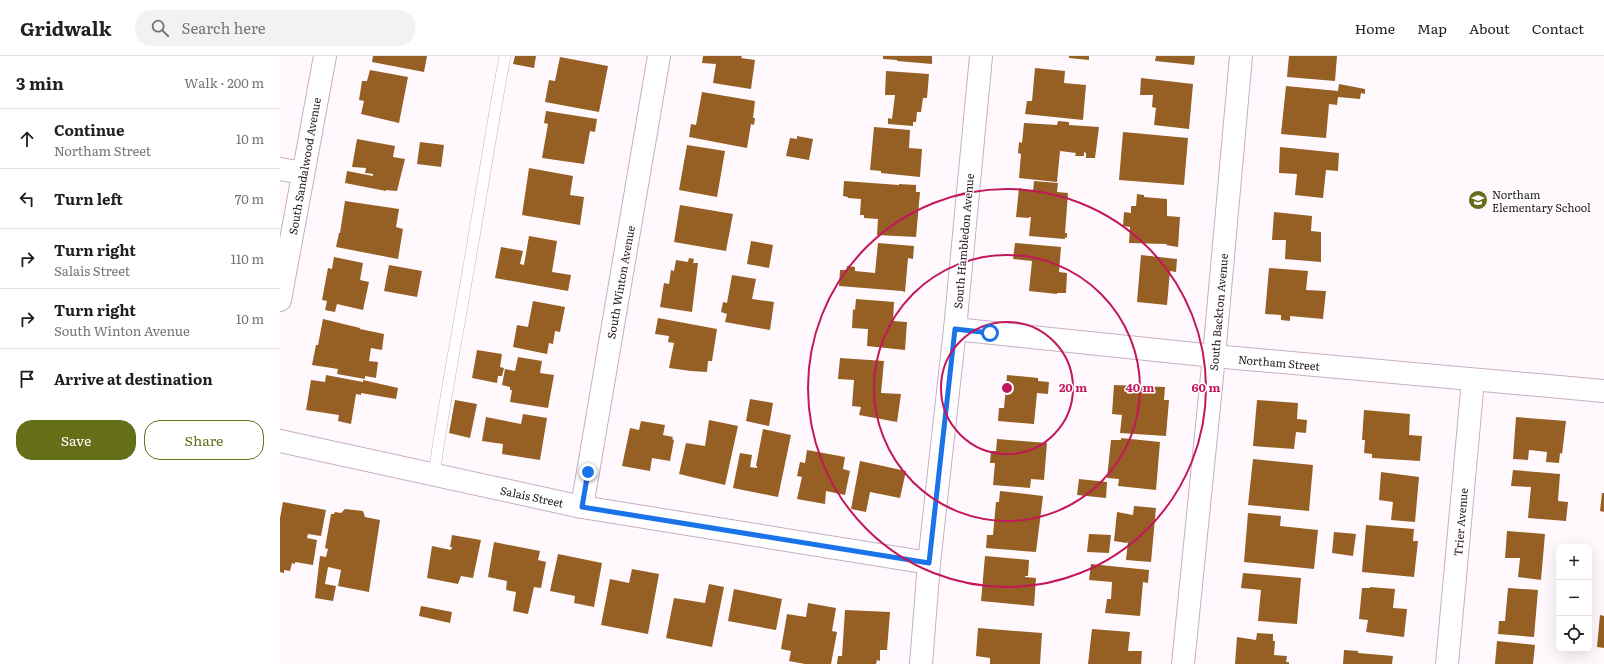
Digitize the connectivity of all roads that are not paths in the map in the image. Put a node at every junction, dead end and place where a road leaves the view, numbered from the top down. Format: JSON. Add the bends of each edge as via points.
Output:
{"nodes":[{"id":1,"x":325,"y":56,"type":"edge"},
{"id":2,"x":505,"y":56,"type":"edge"},
{"id":3,"x":658,"y":56,"type":"edge"},
{"id":4,"x":981,"y":56,"type":"edge"},
{"id":5,"x":1241,"y":56,"type":"edge"},
{"id":6,"x":280,"y":169,"type":"edge"},
{"id":7,"x":303,"y":173,"type":"junction"},
{"id":8,"x":280,"y":300,"type":"edge"},
{"id":9,"x":955,"y":329,"type":"junction"},
{"id":10,"x":1214,"y":356,"type":"junction"},
{"id":11,"x":1473,"y":380,"type":"junction"},
{"id":12,"x":1604,"y":391,"type":"edge"},
{"id":13,"x":280,"y":441,"type":"edge"},
{"id":14,"x":434,"y":475,"type":"junction"},
{"id":15,"x":582,"y":507,"type":"junction"},
{"id":16,"x":929,"y":563,"type":"junction"},
{"id":17,"x":920,"y":664,"type":"edge"},
{"id":18,"x":1183,"y":664,"type":"edge"},
{"id":19,"x":1447,"y":664,"type":"edge"}],
"edges":[{"from":1,"to":7,"type":"street","name":"South Sandalwood Avenue"},
{"from":2,"to":14,"type":"lane","via":[[492,120]]},
{"from":3,"to":15,"type":"street","name":"South Winton Avenue"},
{"from":4,"to":9,"type":"street","name":"South Hambledon Avenue"},
{"from":5,"to":10,"type":"street","name":"South Backton Avenue"},
{"from":6,"to":7,"type":"street"},
{"from":7,"to":8,"type":"street","name":"South Sandalwood Avenue"},
{"from":9,"to":10,"type":"street","name":"Northam Street"},
{"from":9,"to":16,"type":"street","name":"South Hambledon Avenue"},
{"from":10,"to":11,"type":"street","name":"Northam Street"},
{"from":10,"to":18,"type":"street","name":"South Backton Avenue"},
{"from":11,"to":12,"type":"street","name":"Northam Street"},
{"from":11,"to":19,"type":"street","name":"Trier Avenue"},
{"from":13,"to":14,"type":"street","name":"Salais Street"},
{"from":14,"to":15,"type":"street","name":"Salais Street"},
{"from":15,"to":16,"type":"street","name":"Salais Street"},
{"from":16,"to":17,"type":"street","name":"South Hambledon Avenue"}]}
